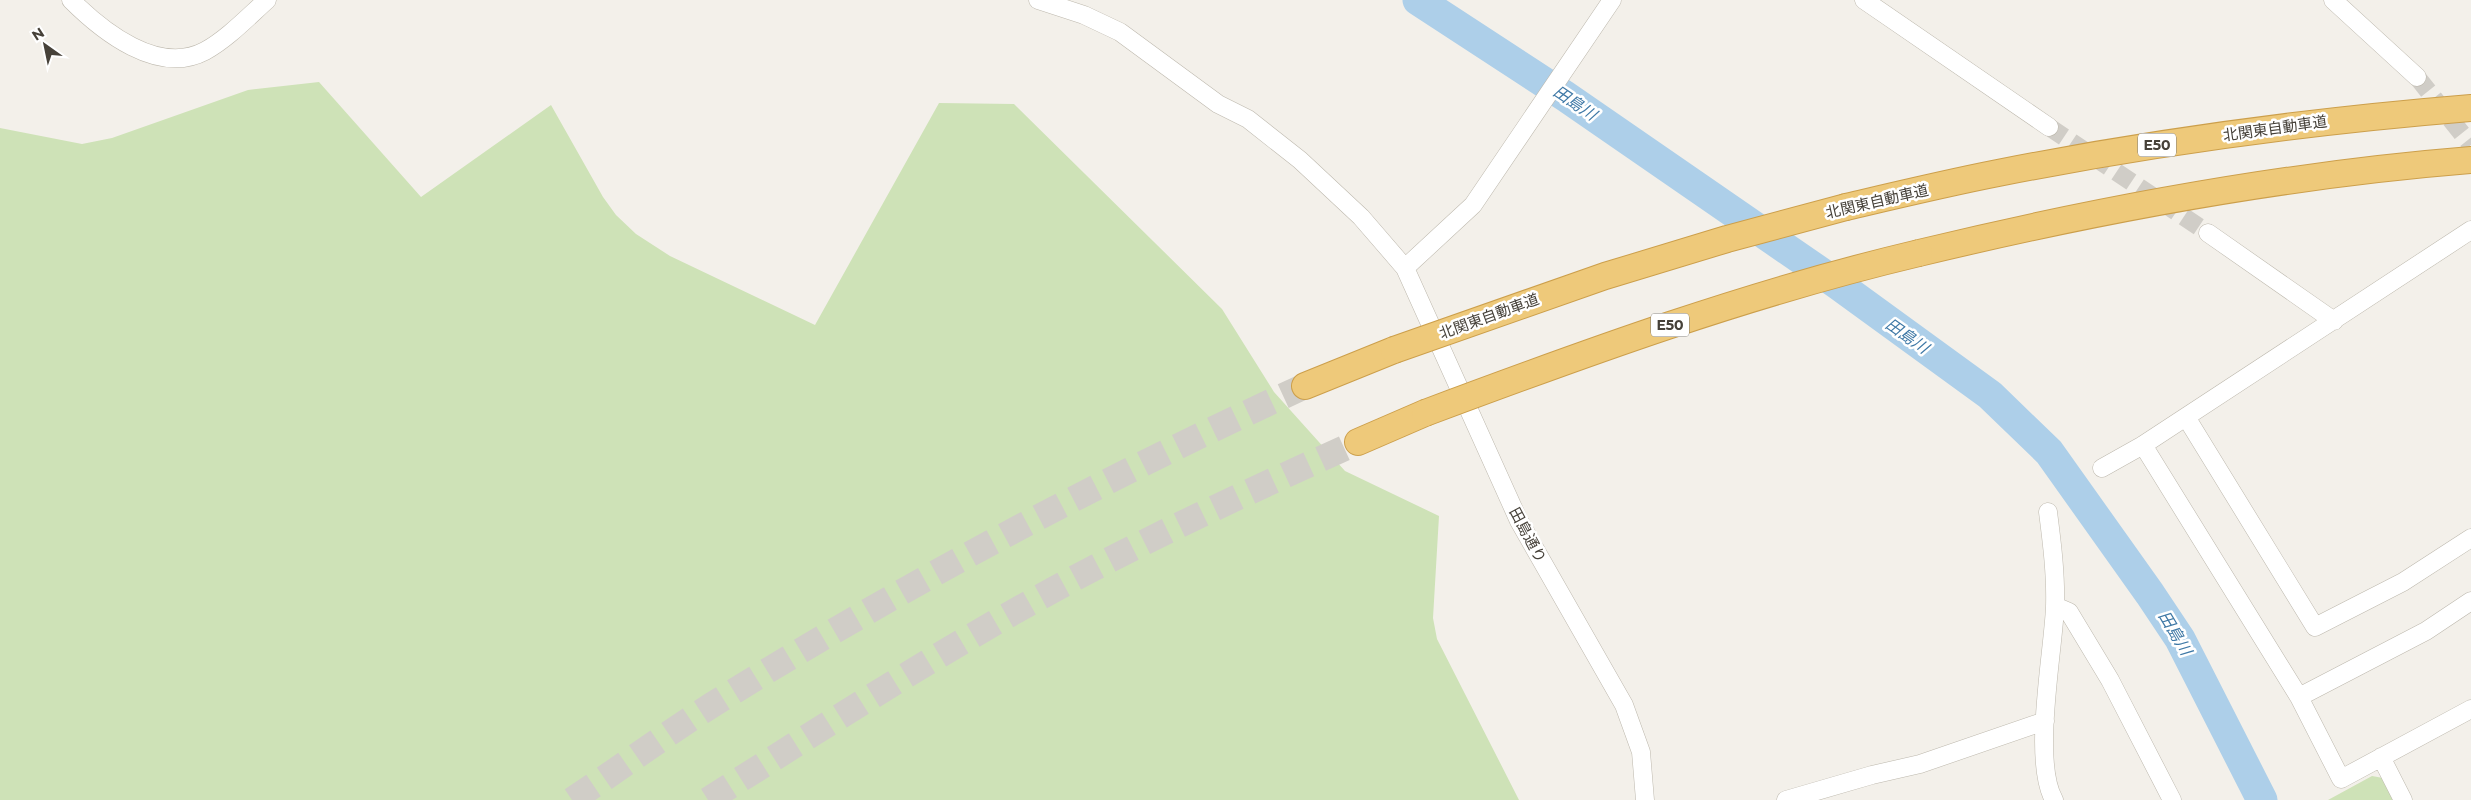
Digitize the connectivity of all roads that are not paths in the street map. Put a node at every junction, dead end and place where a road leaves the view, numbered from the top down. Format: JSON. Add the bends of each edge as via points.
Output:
{"nodes":[{"id":1,"x":70,"y":0,"type":"edge"},
{"id":2,"x":267,"y":0,"type":"edge"},
{"id":3,"x":1038,"y":0,"type":"edge"},
{"id":4,"x":1612,"y":0,"type":"edge"},
{"id":5,"x":1864,"y":0,"type":"edge"},
{"id":6,"x":2333,"y":0,"type":"edge"},
{"id":7,"x":2417,"y":77,"type":"tunnel mouth"},
{"id":8,"x":2471,"y":108,"type":"edge"},
{"id":9,"x":2049,"y":127,"type":"tunnel mouth"},
{"id":10,"x":2471,"y":160,"type":"edge"},
{"id":11,"x":2471,"y":230,"type":"edge"},
{"id":12,"x":2208,"y":233,"type":"tunnel mouth"},
{"id":13,"x":1405,"y":268,"type":"junction"},
{"id":14,"x":2334,"y":321,"type":"junction"},
{"id":15,"x":1305,"y":386,"type":"tunnel mouth"},
{"id":16,"x":2186,"y":417,"type":"junction"},
{"id":17,"x":1358,"y":442,"type":"tunnel mouth"},
{"id":18,"x":2143,"y":445,"type":"junction"},
{"id":19,"x":2102,"y":468,"type":"dead end"},
{"id":20,"x":2048,"y":512,"type":"dead end"},
{"id":21,"x":2471,"y":538,"type":"edge"},
{"id":22,"x":2471,"y":601,"type":"edge"},
{"id":23,"x":2055,"y":606,"type":"junction"},
{"id":24,"x":2298,"y":697,"type":"junction"},
{"id":25,"x":2471,"y":709,"type":"edge"},
{"id":26,"x":2045,"y":721,"type":"junction"},
{"id":27,"x":2381,"y":757,"type":"junction"},
{"id":28,"x":1645,"y":800,"type":"edge"},
{"id":29,"x":1786,"y":800,"type":"edge"},
{"id":30,"x":2054,"y":800,"type":"edge"},
{"id":31,"x":2172,"y":800,"type":"edge"},
{"id":32,"x":2403,"y":800,"type":"edge"}],
"edges":[{"from":1,"to":2,"type":"street","via":[[97,26],[124,42],[153,56],[179,58],[204,52]]},
{"from":3,"to":13,"type":"street","name":"田島通り","via":[[1084,14],[1120,32],[1218,104],[1248,119],[1300,160],[1361,217]]},
{"from":4,"to":13,"type":"street","via":[[1473,204]]},
{"from":5,"to":9,"type":"street"},
{"from":6,"to":7,"type":"street"},
{"from":8,"to":15,"type":"highway","name":"北関東自動車道","number":"E50","bridge":true,"via":[[2264,129],[2118,151],[1998,173],[1846,207],[1605,276],[1394,350]]},
{"from":10,"to":17,"type":"highway","number":"E50","bridge":true,"via":[[2293,179],[2159,201],[2019,229],[1854,269],[1648,332],[1426,413]]},
{"from":11,"to":14,"type":"street"},
{"from":12,"to":14,"type":"street"},
{"from":13,"to":28,"type":"street","name":"田島通り","via":[[1519,521],[1624,705],[1641,752]]},
{"from":14,"to":16,"type":"street"},
{"from":16,"to":18,"type":"street"},
{"from":16,"to":21,"type":"street","via":[[2314,628],[2403,582]]},
{"from":18,"to":19,"type":"street"},
{"from":18,"to":24,"type":"street"},
{"from":20,"to":23,"type":"street"},
{"from":22,"to":24,"type":"street","via":[[2426,631]]},
{"from":23,"to":26,"type":"street"},
{"from":23,"to":31,"type":"street","via":[[2069,612],[2110,680]]},
{"from":24,"to":27,"type":"street","via":[[2341,779]]},
{"from":25,"to":27,"type":"street"},
{"from":26,"to":29,"type":"street","via":[[1920,764],[1872,774]]},
{"from":26,"to":30,"type":"street","via":[[2046,780]]},
{"from":27,"to":32,"type":"street"}]}
